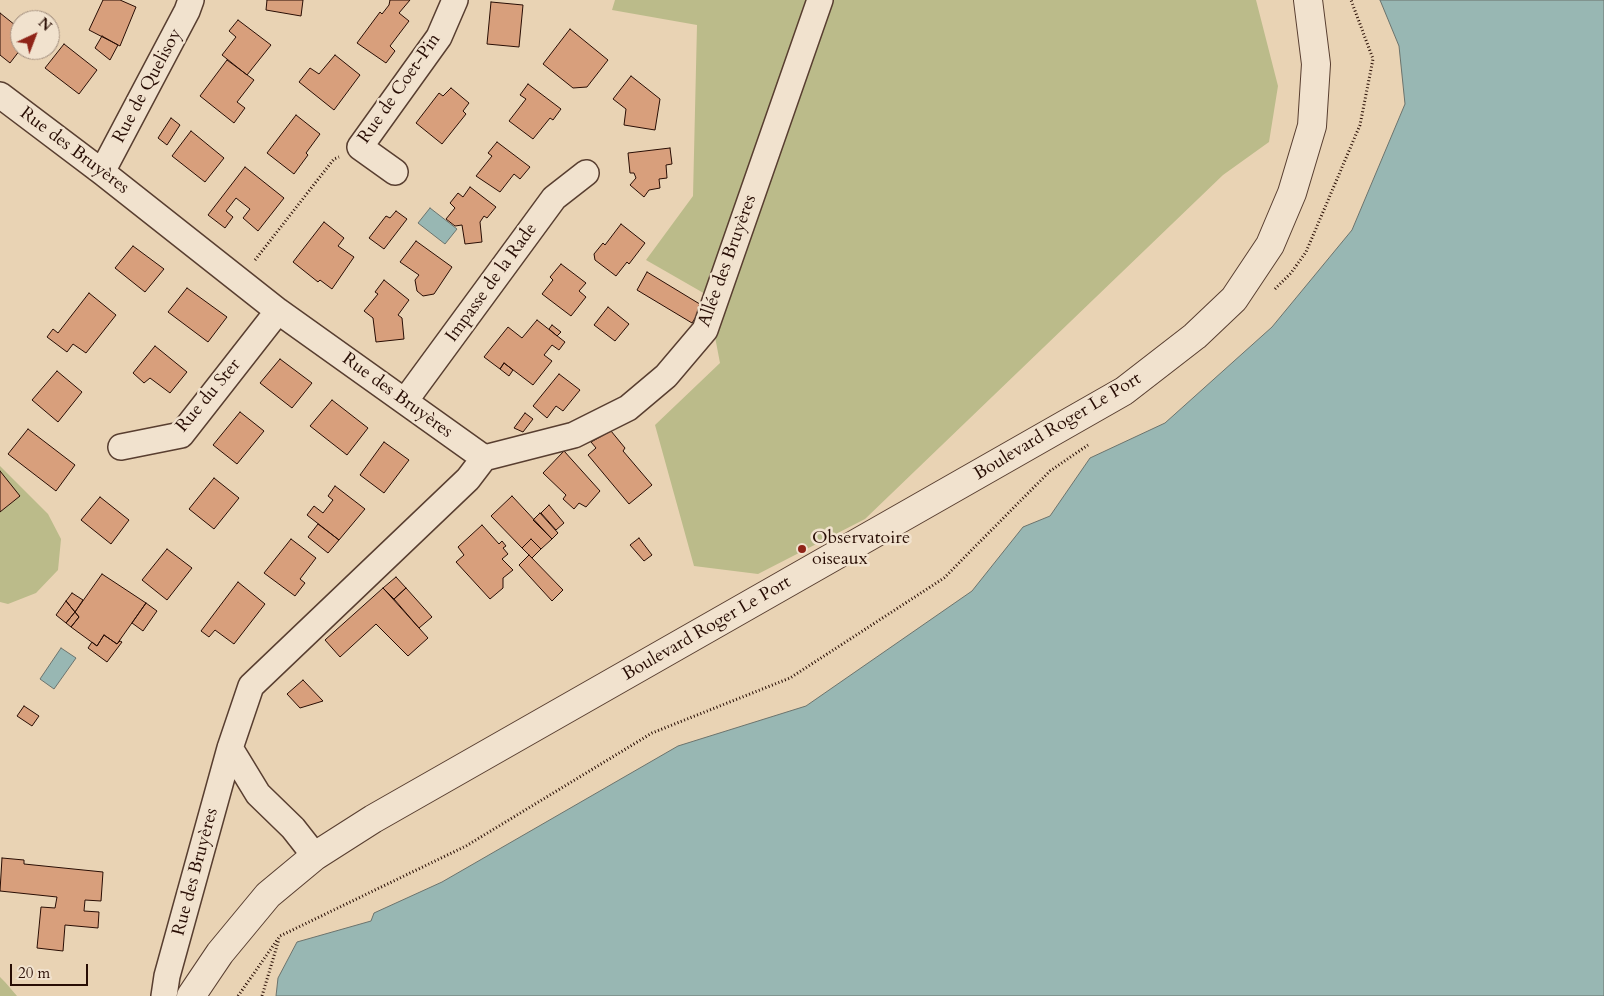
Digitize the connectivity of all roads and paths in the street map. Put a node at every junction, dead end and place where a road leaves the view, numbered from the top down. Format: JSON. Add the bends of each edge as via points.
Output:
{"nodes":[{"id":1,"x":191,"y":0,"type":"edge"},
{"id":2,"x":455,"y":0,"type":"edge"},
{"id":3,"x":820,"y":0,"type":"edge"},
{"id":4,"x":1308,"y":0,"type":"edge"},
{"id":5,"x":0,"y":95,"type":"edge"},
{"id":6,"x":360,"y":147,"type":"junction"},
{"id":7,"x":102,"y":172,"type":"junction"},
{"id":8,"x":395,"y":172,"type":"dead end"},
{"id":9,"x":586,"y":172,"type":"dead end"},
{"id":10,"x":245,"y":285,"type":"junction"},
{"id":11,"x":278,"y":311,"type":"junction"},
{"id":12,"x":405,"y":401,"type":"junction"},
{"id":13,"x":120,"y":446,"type":"dead end"},
{"id":14,"x":484,"y":458,"type":"junction"},
{"id":15,"x":230,"y":748,"type":"junction"},
{"id":16,"x":315,"y":856,"type":"junction"},
{"id":17,"x":164,"y":996,"type":"edge"},
{"id":18,"x":190,"y":996,"type":"edge"},
{"id":19,"x":238,"y":996,"type":"edge"},
{"id":20,"x":262,"y":996,"type":"edge"}],
"edges":[{"from":1,"to":7,"type":"street","name":"Rue de Quelisoy"},
{"from":2,"to":6,"type":"street","name":"Rue de Coet-Pin","via":[[439,37]]},
{"from":3,"to":14,"type":"street","name":"Allée des Bruyères","via":[[705,330],[666,376],[628,408],[574,434]]},
{"from":4,"to":16,"type":"street","name":"Boulevard Roger Le Port","via":[[1316,64],[1312,126],[1292,193],[1270,245],[1234,299],[1195,336],[1124,391],[373,819]]},
{"from":5,"to":7,"type":"street","name":"Rue des Bruyères"},
{"from":6,"to":8,"type":"street"},
{"from":6,"to":10,"type":"path","name":"Rue de Coet-Pin","via":[[334,159],[254,262]]},
{"from":7,"to":10,"type":"street","name":"Rue des Bruyères"},
{"from":9,"to":12,"type":"street","name":"Impasse de la Rade","via":[[554,198]]},
{"from":10,"to":11,"type":"street","name":"Rue des Bruyères"},
{"from":11,"to":12,"type":"street","name":"Rue des Bruyères"},
{"from":11,"to":13,"type":"street","name":"Rue du Ster","via":[[181,435]]},
{"from":12,"to":14,"type":"street","name":"Rue des Bruyères"},
{"from":14,"to":15,"type":"street","name":"Rue des Bruyères","via":[[468,479],[252,686]]},
{"from":15,"to":16,"type":"street","via":[[258,794]]},
{"from":15,"to":17,"type":"street","name":"Rue des Bruyères"},
{"from":16,"to":18,"type":"street","name":"Boulevard Roger Le Port","via":[[268,895],[220,953]]},
{"from":19,"to":20,"type":"path","via":[[280,936]]}]}
